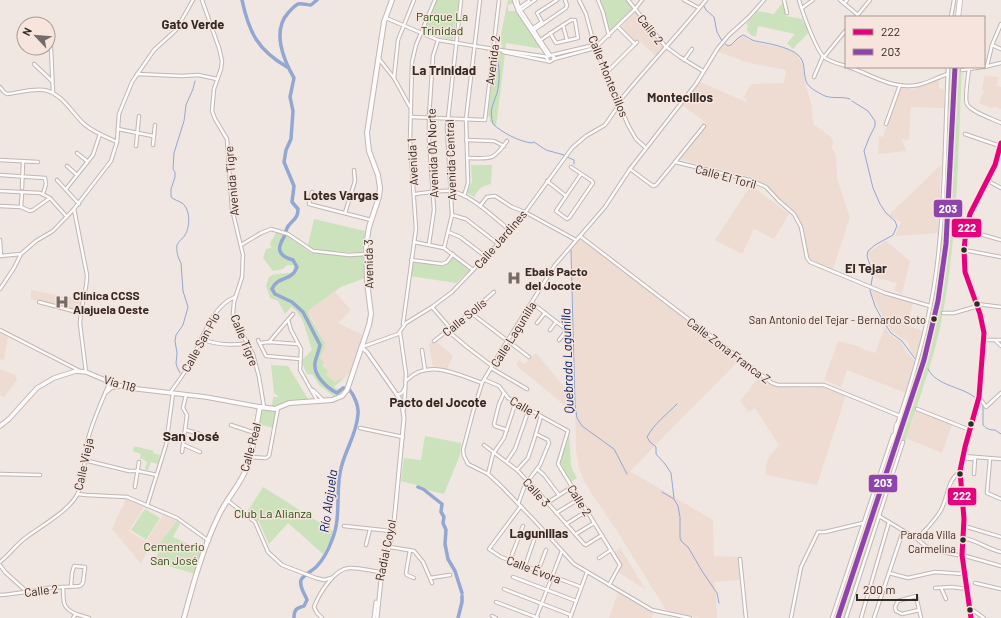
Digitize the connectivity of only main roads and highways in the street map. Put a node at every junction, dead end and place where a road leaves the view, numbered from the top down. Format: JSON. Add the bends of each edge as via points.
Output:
{"nodes":[{"id":1,"x":392,"y":0,"type":"edge"},
{"id":2,"x":960,"y":0,"type":"edge"},
{"id":3,"x":958,"y":16,"type":"edge"},
{"id":4,"x":954,"y":68,"type":"edge"},
{"id":5,"x":1001,"y":144,"type":"edge"},
{"id":6,"x":120,"y":386,"type":"junction"},
{"id":7,"x":106,"y":392,"type":"road end"},
{"id":8,"x":262,"y":407,"type":"junction"},
{"id":9,"x":897,"y":425,"type":"road end"},
{"id":10,"x":0,"y":426,"type":"edge"},
{"id":11,"x":889,"y":466,"type":"junction"},
{"id":12,"x":184,"y":618,"type":"edge"},
{"id":13,"x":838,"y":618,"type":"edge"},
{"id":14,"x":971,"y":618,"type":"edge"}],
"edges":[{"from":1,"to":8,"type":"main road","name":"Avenida 3","via":[[385,18],[367,133],[380,191],[368,233],[366,254],[371,318],[362,347],[347,389],[339,398],[289,403],[278,408]]},
{"from":2,"to":3,"type":"highway"},
{"from":4,"to":11,"type":"highway","via":[[946,244],[940,287],[924,360]]},
{"from":5,"to":14,"type":"main road","via":[[988,181],[971,210],[964,250],[965,272],[982,322],[983,340],[979,398],[960,471],[964,508],[962,555]]},
{"from":6,"to":7,"type":"main road","via":[[112,387]]},
{"from":6,"to":8,"type":"main road","name":"Vía 118","via":[[224,399]]},
{"from":6,"to":10,"type":"main road","name":"Vía 118","via":[[86,372],[60,375],[30,394]]},
{"from":8,"to":12,"type":"main road","name":"Calle Real","via":[[246,469],[218,518]]},
{"from":9,"to":11,"type":"highway"},
{"from":11,"to":13,"type":"highway"}]}
